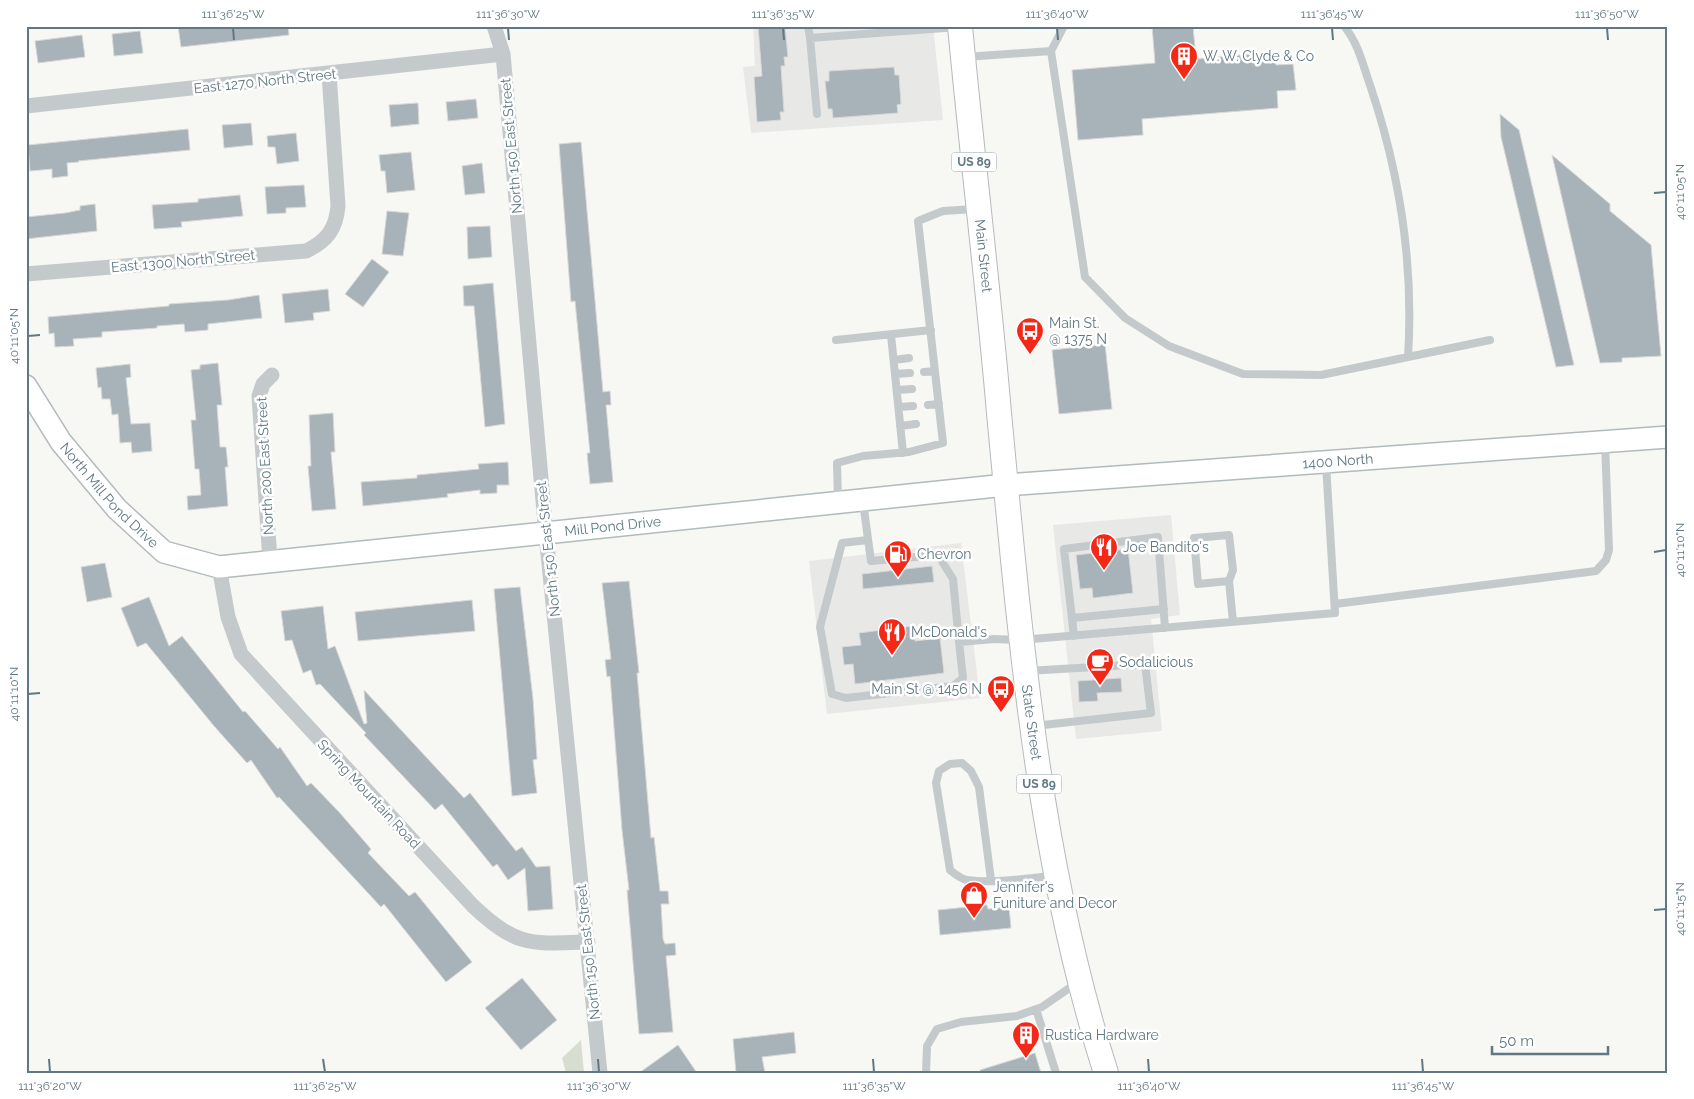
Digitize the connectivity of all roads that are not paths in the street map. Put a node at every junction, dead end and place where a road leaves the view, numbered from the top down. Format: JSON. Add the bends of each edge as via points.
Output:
{"nodes":[{"id":1,"x":494,"y":26,"type":"edge"},
{"id":2,"x":808,"y":26,"type":"edge"},
{"id":3,"x":1064,"y":26,"type":"edge"},
{"id":4,"x":1344,"y":26,"type":"edge"},
{"id":5,"x":960,"y":27,"type":"edge"},
{"id":6,"x":810,"y":38,"type":"junction"},
{"id":7,"x":1051,"y":51,"type":"junction"},
{"id":8,"x":503,"y":54,"type":"junction"},
{"id":9,"x":963,"y":57,"type":"junction"},
{"id":10,"x":329,"y":74,"type":"junction"},
{"id":11,"x":26,"y":106,"type":"edge"},
{"id":12,"x":817,"y":114,"type":"dead end"},
{"id":13,"x":979,"y":208,"type":"junction"},
{"id":14,"x":26,"y":274,"type":"edge"},
{"id":15,"x":930,"y":330,"type":"junction"},
{"id":16,"x":891,"y":334,"type":"junction"},
{"id":17,"x":836,"y":340,"type":"dead end"},
{"id":18,"x":1490,"y":340,"type":"dead end"},
{"id":19,"x":933,"y":356,"type":"junction"},
{"id":20,"x":924,"y":357,"type":"dead end"},
{"id":21,"x":1408,"y":357,"type":"junction"},
{"id":22,"x":909,"y":358,"type":"dead end"},
{"id":23,"x":894,"y":360,"type":"junction"},
{"id":24,"x":935,"y":371,"type":"junction"},
{"id":25,"x":924,"y":372,"type":"dead end"},
{"id":26,"x":910,"y":373,"type":"dead end"},
{"id":27,"x":895,"y":374,"type":"junction"},
{"id":28,"x":272,"y":375,"type":"dead end"},
{"id":29,"x":26,"y":386,"type":"edge"},
{"id":30,"x":937,"y":387,"type":"junction"},
{"id":31,"x":927,"y":388,"type":"dead end"},
{"id":32,"x":912,"y":389,"type":"dead end"},
{"id":33,"x":897,"y":390,"type":"junction"},
{"id":34,"x":928,"y":404,"type":"dead end"},
{"id":35,"x":939,"y":404,"type":"junction"},
{"id":36,"x":913,"y":406,"type":"dead end"},
{"id":37,"x":898,"y":407,"type":"junction"},
{"id":38,"x":941,"y":422,"type":"junction"},
{"id":39,"x":931,"y":423,"type":"dead end"},
{"id":40,"x":916,"y":424,"type":"dead end"},
{"id":41,"x":900,"y":426,"type":"junction"},
{"id":42,"x":1668,"y":437,"type":"edge"},
{"id":43,"x":1605,"y":442,"type":"junction"},
{"id":44,"x":903,"y":453,"type":"junction"},
{"id":45,"x":1326,"y":462,"type":"junction"},
{"id":46,"x":1006,"y":485,"type":"junction"},
{"id":47,"x":863,"y":501,"type":"junction"},
{"id":48,"x":838,"y":504,"type":"junction"},
{"id":49,"x":546,"y":534,"type":"junction"},
{"id":50,"x":868,"y":540,"type":"junction"},
{"id":51,"x":270,"y":561,"type":"junction"},
{"id":52,"x":219,"y":567,"type":"junction"},
{"id":53,"x":1229,"y":581,"type":"junction"},
{"id":54,"x":1335,"y":604,"type":"junction"},
{"id":55,"x":1164,"y":609,"type":"junction"},
{"id":56,"x":1072,"y":618,"type":"junction"},
{"id":57,"x":1233,"y":622,"type":"junction"},
{"id":58,"x":1166,"y":628,"type":"junction"},
{"id":59,"x":1074,"y":636,"type":"junction"},
{"id":60,"x":1020,"y":640,"type":"junction"},
{"id":61,"x":959,"y":642,"type":"junction"},
{"id":62,"x":1025,"y":672,"type":"junction"},
{"id":63,"x":1032,"y":726,"type":"junction"},
{"id":64,"x":1056,"y":876,"type":"junction"},
{"id":65,"x":991,"y":880,"type":"junction"},
{"id":66,"x":588,"y":942,"type":"junction"},
{"id":67,"x":1080,"y":981,"type":"junction"},
{"id":68,"x":1036,"y":1009,"type":"junction"},
{"id":69,"x":600,"y":1073,"type":"edge"},
{"id":70,"x":926,"y":1073,"type":"edge"},
{"id":71,"x":1056,"y":1073,"type":"edge"},
{"id":72,"x":1106,"y":1073,"type":"edge"}],
"edges":[{"from":1,"to":8,"type":"street","name":"North 150 East Street"},
{"from":2,"to":6,"type":"lane"},
{"from":3,"to":7,"type":"lane"},
{"from":4,"to":21,"type":"lane","via":[[1354,39],[1382,120],[1402,209],[1411,315]]},
{"from":5,"to":6,"type":"lane"},
{"from":5,"to":9,"type":"main road","name":"Main Street","number":"US 89"},
{"from":6,"to":12,"type":"lane"},
{"from":7,"to":9,"type":"lane"},
{"from":7,"to":21,"type":"lane","via":[[1085,277],[1125,318],[1169,346],[1243,374],[1321,375]]},
{"from":8,"to":10,"type":"street","name":"East 1270 North Street"},
{"from":8,"to":49,"type":"street","name":"North 150 East Street"},
{"from":9,"to":13,"type":"main road","name":"Main Street","number":"US 89"},
{"from":10,"to":11,"type":"street","name":"East 1270 North Street"},
{"from":10,"to":14,"type":"street","name":"East 1300 North Street","via":[[338,206],[337,220],[321,244],[306,250]]},
{"from":13,"to":15,"type":"lane","via":[[943,211],[918,221]]},
{"from":13,"to":46,"type":"main road","name":"Main Street","number":"US 89"},
{"from":15,"to":16,"type":"lane"},
{"from":15,"to":19,"type":"lane"},
{"from":16,"to":17,"type":"lane"},
{"from":16,"to":23,"type":"lane"},
{"from":18,"to":21,"type":"lane"},
{"from":19,"to":20,"type":"lane"},
{"from":19,"to":24,"type":"lane"},
{"from":22,"to":23,"type":"lane"},
{"from":23,"to":27,"type":"lane"},
{"from":24,"to":25,"type":"lane"},
{"from":24,"to":30,"type":"lane"},
{"from":26,"to":27,"type":"lane"},
{"from":27,"to":33,"type":"lane"},
{"from":28,"to":51,"type":"street","name":"North 200 East Street","via":[[263,384],[259,396]]},
{"from":29,"to":52,"type":"main road","name":"North Mill Pond Drive","via":[[61,442],[117,509],[164,552]]},
{"from":30,"to":31,"type":"lane"},
{"from":30,"to":35,"type":"lane"},
{"from":32,"to":33,"type":"lane"},
{"from":33,"to":37,"type":"lane"},
{"from":34,"to":35,"type":"lane"},
{"from":35,"to":38,"type":"lane"},
{"from":36,"to":37,"type":"lane"},
{"from":37,"to":41,"type":"lane"},
{"from":38,"to":39,"type":"lane"},
{"from":38,"to":44,"type":"lane","via":[[943,443]]},
{"from":40,"to":41,"type":"lane"},
{"from":41,"to":44,"type":"lane"},
{"from":42,"to":43,"type":"main road","name":"1400 North"},
{"from":43,"to":45,"type":"main road","name":"1400 North"},
{"from":43,"to":54,"type":"lane","via":[[1609,550],[1606,560],[1596,571]]},
{"from":44,"to":48,"type":"lane","via":[[863,456],[837,463]]},
{"from":45,"to":46,"type":"main road","name":"1400 North"},
{"from":45,"to":54,"type":"lane"},
{"from":46,"to":47,"type":"main road","name":"Mill Pond Drive"},
{"from":46,"to":60,"type":"main road","name":"State Street","number":"US 89"},
{"from":47,"to":48,"type":"main road","name":"Mill Pond Drive"},
{"from":47,"to":50,"type":"lane"},
{"from":48,"to":49,"type":"main road","name":"Mill Pond Drive"},
{"from":49,"to":51,"type":"main road","name":"Mill Pond Drive"},
{"from":49,"to":66,"type":"street","name":"North 150 East Street"},
{"from":50,"to":61,"type":"lane","via":[[871,561],[938,554],[953,579]]},
{"from":50,"to":61,"type":"lane","via":[[842,543],[820,627],[832,694],[846,698],[953,686],[963,678]]},
{"from":51,"to":52,"type":"main road","name":"Mill Pond Drive"},
{"from":52,"to":66,"type":"street","name":"Spring Mountain Road","via":[[228,617],[240,654],[473,906],[511,937],[548,944]]},
{"from":53,"to":53,"type":"lane","via":[[1232,570],[1229,535],[1194,538],[1198,584]]},
{"from":53,"to":57,"type":"lane"},
{"from":54,"to":57,"type":"lane","via":[[1336,613]]},
{"from":55,"to":56,"type":"lane"},
{"from":55,"to":56,"type":"lane","via":[[1158,537],[1064,549]]},
{"from":55,"to":58,"type":"lane"},
{"from":56,"to":59,"type":"lane"},
{"from":57,"to":58,"type":"lane"},
{"from":58,"to":59,"type":"lane"},
{"from":59,"to":60,"type":"lane"},
{"from":60,"to":61,"type":"lane"},
{"from":60,"to":62,"type":"main road","name":"State Street","number":"US 89"},
{"from":62,"to":63,"type":"main road","name":"State Street","number":"US 89"},
{"from":62,"to":63,"type":"lane","via":[[1145,664],[1151,713]]},
{"from":63,"to":64,"type":"main road","name":"State Street","number":"US 89"},
{"from":64,"to":65,"type":"lane"},
{"from":64,"to":67,"type":"main road","name":"State Street","number":"US 89","via":[[1062,914]]},
{"from":65,"to":65,"type":"lane","via":[[965,880],[950,870],[936,783],[939,771],[950,764],[962,763],[971,771],[979,787]]},
{"from":66,"to":69,"type":"street","name":"North 150 East Street"},
{"from":67,"to":68,"type":"lane"},
{"from":67,"to":72,"type":"main road","name":"State Street","number":"US 89"},
{"from":68,"to":70,"type":"lane","via":[[1017,1016],[961,1022],[937,1029],[926,1046]]},
{"from":68,"to":71,"type":"lane"}]}
